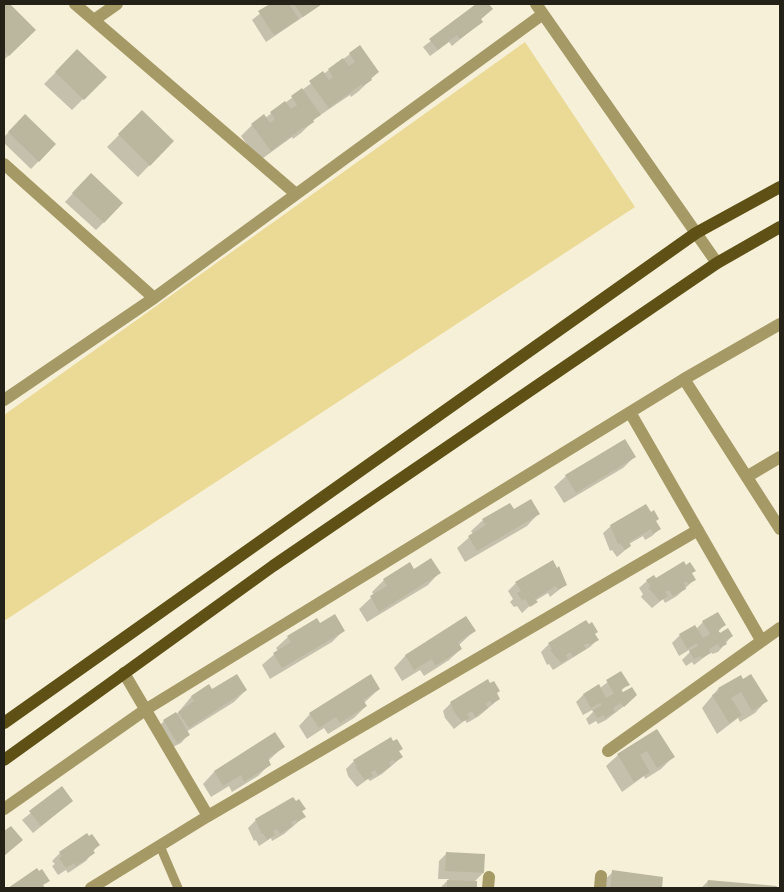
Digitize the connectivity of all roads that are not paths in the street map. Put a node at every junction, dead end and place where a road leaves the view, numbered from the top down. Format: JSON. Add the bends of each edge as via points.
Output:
{"nodes":[{"id":1,"x":75,"y":4,"type":"edge"},
{"id":2,"x":117,"y":4,"type":"edge"},
{"id":3,"x":539,"y":9,"type":"edge"},
{"id":4,"x":94,"y":20,"type":"junction"},
{"id":5,"x":4,"y":164,"type":"edge"},
{"id":6,"x":780,"y":187,"type":"edge"},
{"id":7,"x":296,"y":194,"type":"junction"},
{"id":8,"x":780,"y":227,"type":"edge"},
{"id":9,"x":696,"y":233,"type":"junction"},
{"id":10,"x":717,"y":263,"type":"junction"},
{"id":11,"x":154,"y":298,"type":"junction"},
{"id":12,"x":780,"y":324,"type":"edge"},
{"id":13,"x":684,"y":379,"type":"junction"},
{"id":14,"x":4,"y":400,"type":"edge"},
{"id":15,"x":631,"y":414,"type":"junction"},
{"id":16,"x":780,"y":457,"type":"edge"},
{"id":17,"x":748,"y":476,"type":"junction"},
{"id":18,"x":780,"y":529,"type":"edge"},
{"id":19,"x":698,"y":530,"type":"junction"},
{"id":20,"x":780,"y":628,"type":"edge"},
{"id":21,"x":761,"y":640,"type":"junction"},
{"id":22,"x":124,"y":673,"type":"junction"},
{"id":23,"x":145,"y":710,"type":"junction"},
{"id":24,"x":4,"y":723,"type":"edge"},
{"id":25,"x":608,"y":751,"type":"dead end"},
{"id":26,"x":4,"y":760,"type":"edge"},
{"id":27,"x":4,"y":809,"type":"edge"},
{"id":28,"x":208,"y":816,"type":"junction"},
{"id":29,"x":160,"y":846,"type":"junction"},
{"id":30,"x":91,"y":888,"type":"edge"},
{"id":31,"x":178,"y":888,"type":"edge"}],
"edges":[{"from":1,"to":4,"type":"street"},
{"from":2,"to":4,"type":"street"},
{"from":3,"to":7,"type":"street"},
{"from":3,"to":9,"type":"street"},
{"from":4,"to":7,"type":"street"},
{"from":5,"to":11,"type":"street"},
{"from":6,"to":9,"type":"main road"},
{"from":7,"to":11,"type":"street"},
{"from":8,"to":10,"type":"main road"},
{"from":9,"to":10,"type":"street"},
{"from":9,"to":24,"type":"main road"},
{"from":10,"to":22,"type":"main road","via":[[273,566]]},
{"from":11,"to":14,"type":"street"},
{"from":12,"to":13,"type":"street"},
{"from":13,"to":15,"type":"street"},
{"from":13,"to":17,"type":"street"},
{"from":15,"to":19,"type":"street"},
{"from":15,"to":23,"type":"street"},
{"from":16,"to":17,"type":"street"},
{"from":17,"to":18,"type":"street"},
{"from":19,"to":21,"type":"street"},
{"from":19,"to":28,"type":"street"},
{"from":20,"to":21,"type":"street"},
{"from":21,"to":25,"type":"street"},
{"from":22,"to":23,"type":"street"},
{"from":22,"to":26,"type":"main road"},
{"from":23,"to":27,"type":"street"},
{"from":23,"to":28,"type":"street"},
{"from":28,"to":29,"type":"street"},
{"from":29,"to":30,"type":"street"},
{"from":29,"to":31,"type":"lane"}]}
